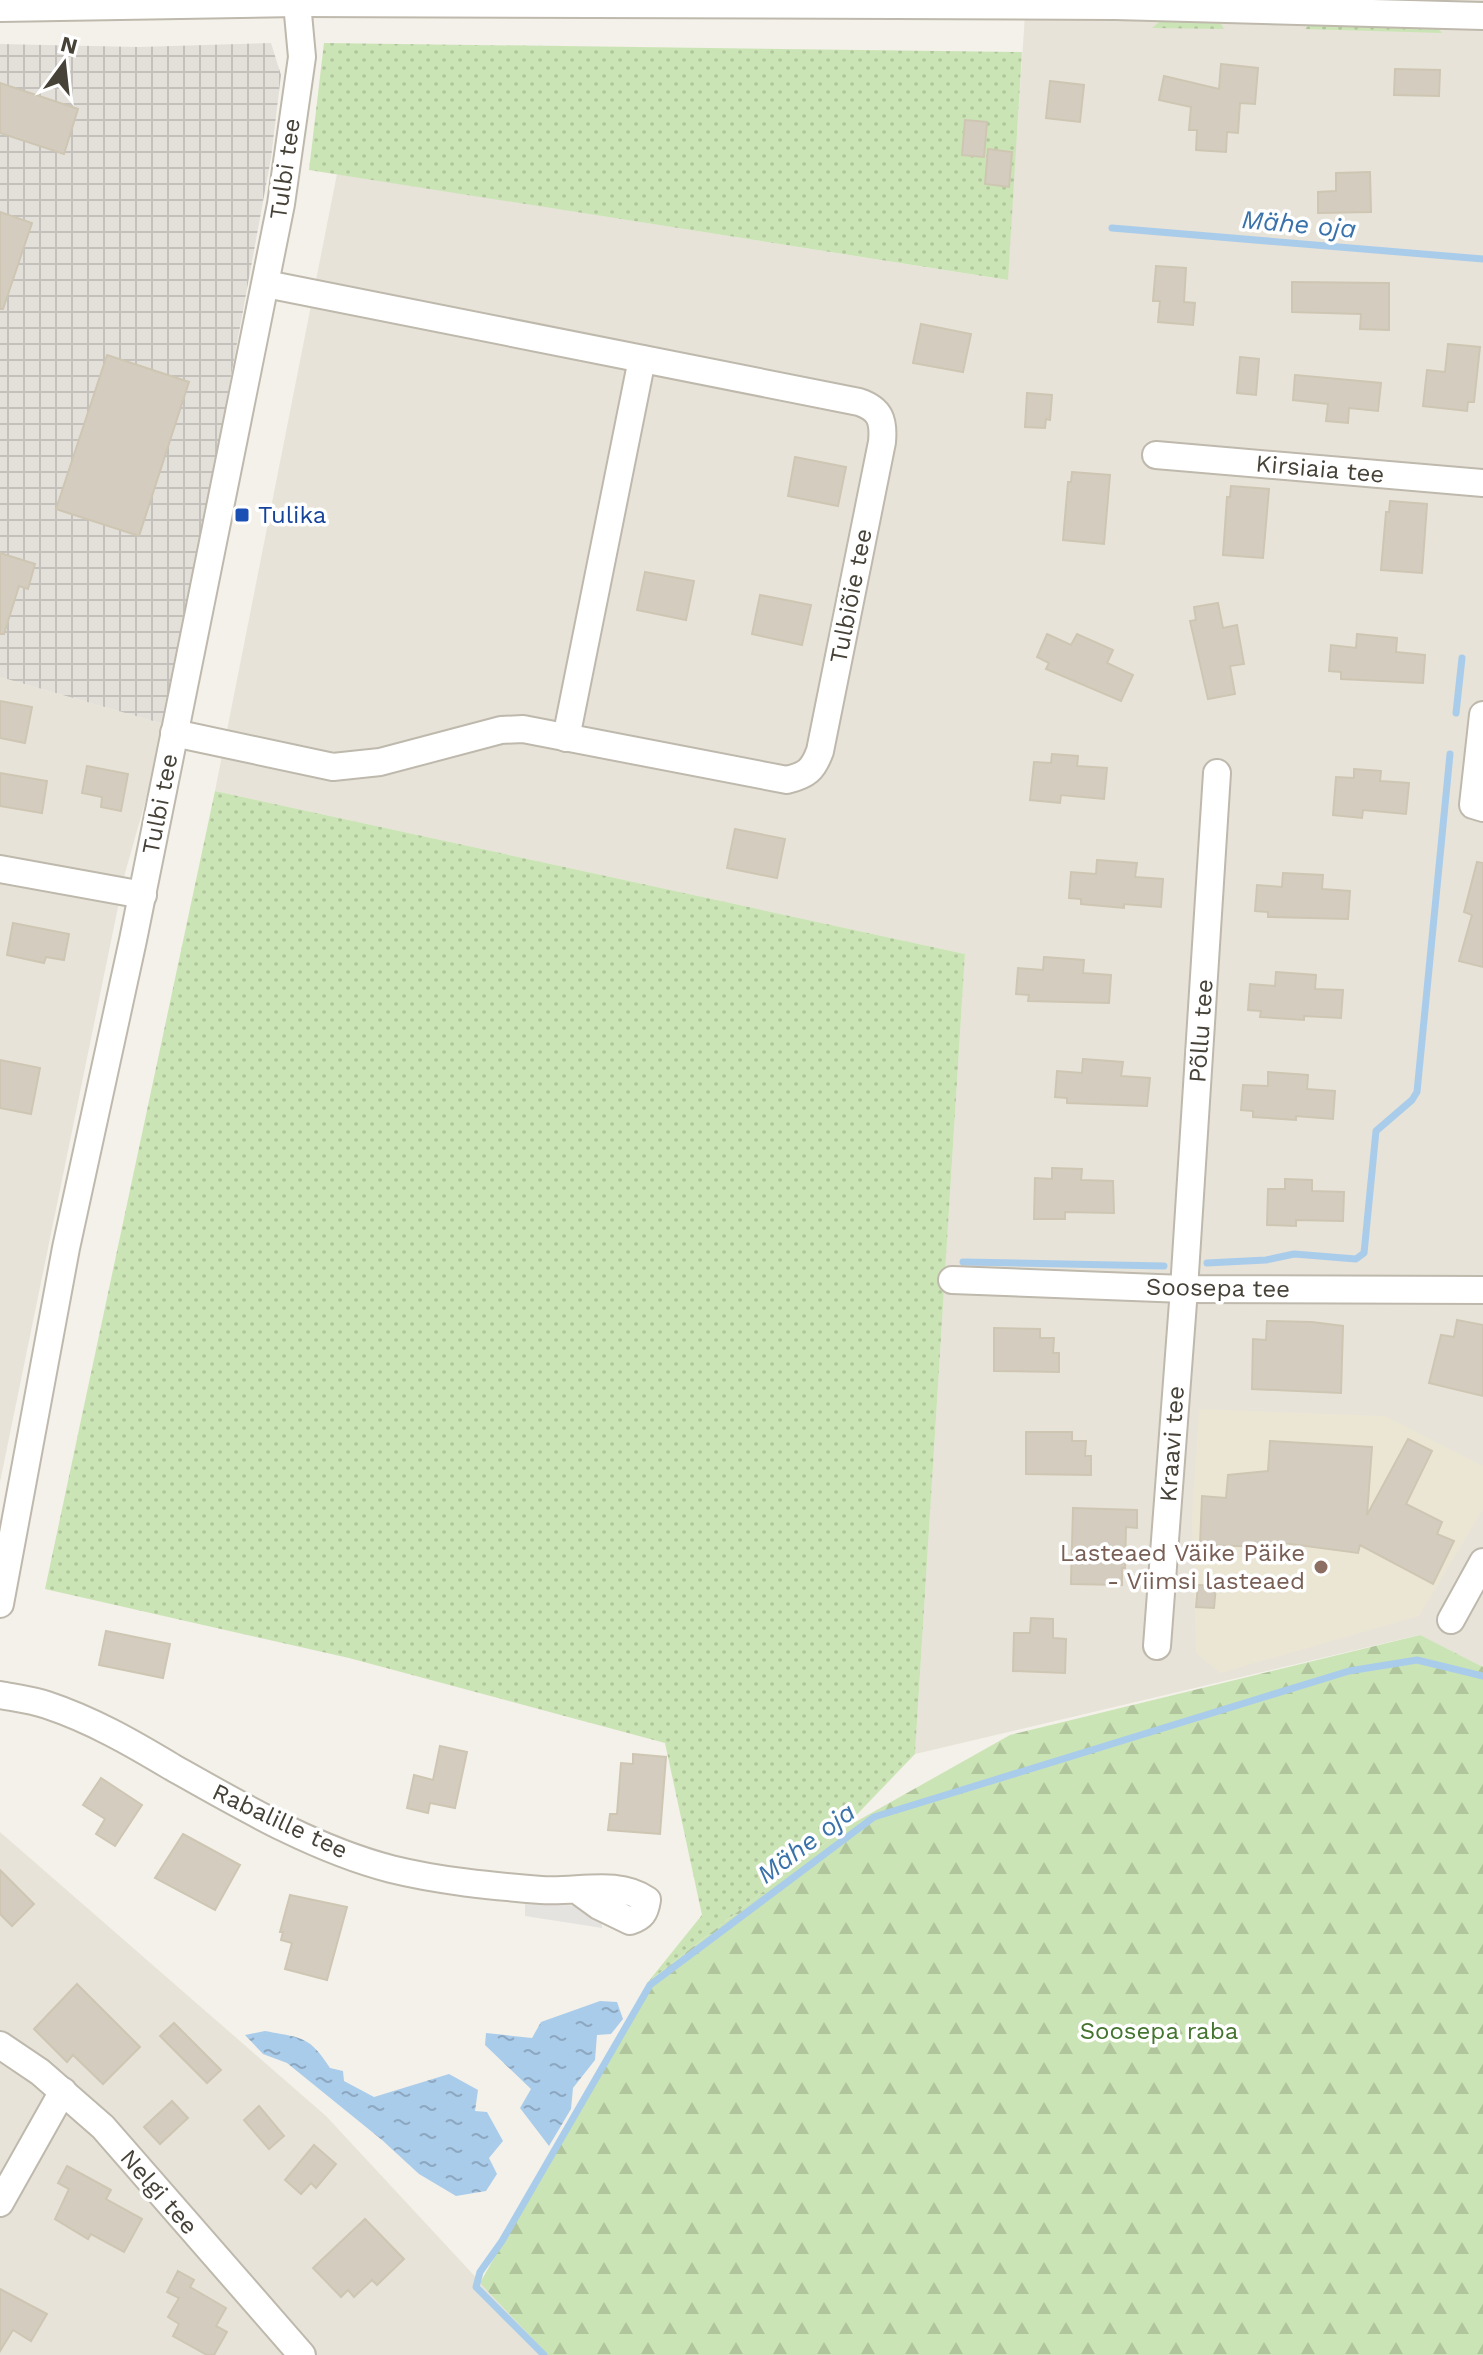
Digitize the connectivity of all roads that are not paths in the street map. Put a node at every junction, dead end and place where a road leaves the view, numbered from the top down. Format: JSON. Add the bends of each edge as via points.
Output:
{"nodes":[{"id":1,"x":297,"y":3,"type":"junction"},
{"id":2,"x":0,"y":8,"type":"edge"},
{"id":3,"x":1483,"y":16,"type":"edge"},
{"id":4,"x":266,"y":284,"type":"junction"},
{"id":5,"x":642,"y":359,"type":"junction"},
{"id":6,"x":1156,"y":455,"type":"dead end"},
{"id":7,"x":1483,"y":483,"type":"edge"},
{"id":8,"x":1483,"y":715,"type":"edge"},
{"id":9,"x":174,"y":733,"type":"junction"},
{"id":10,"x":566,"y":738,"type":"junction"},
{"id":11,"x":1217,"y":773,"type":"dead end"},
{"id":12,"x":1483,"y":808,"type":"edge"},
{"id":13,"x":0,"y":869,"type":"edge"},
{"id":14,"x":143,"y":895,"type":"junction"},
{"id":15,"x":952,"y":1280,"type":"dead end"},
{"id":16,"x":1184,"y":1289,"type":"junction"},
{"id":17,"x":1483,"y":1290,"type":"edge"},
{"id":18,"x":1483,"y":1562,"type":"edge"},
{"id":19,"x":4,"y":1564,"type":"edge"},
{"id":20,"x":0,"y":1604,"type":"edge"},
{"id":21,"x":1451,"y":1620,"type":"dead end"},
{"id":22,"x":1157,"y":1646,"type":"dead end"},
{"id":23,"x":0,"y":1695,"type":"edge"},
{"id":24,"x":577,"y":1890,"type":"dead end"},
{"id":25,"x":0,"y":2045,"type":"edge"},
{"id":26,"x":63,"y":2091,"type":"junction"},
{"id":27,"x":0,"y":2203,"type":"edge"},
{"id":28,"x":290,"y":2350,"type":"edge"}],
"edges":[{"from":1,"to":2,"type":"street"},
{"from":1,"to":3,"type":"street","via":[[1115,6]]},
{"from":1,"to":4,"type":"street","name":"Tulbi tee","via":[[302,57]]},
{"from":4,"to":5,"type":"street","name":"Tulbiõie tee"},
{"from":4,"to":9,"type":"street","name":"Tulbi tee"},
{"from":5,"to":10,"type":"street"},
{"from":5,"to":10,"type":"street","name":"Tulbiõie tee","via":[[859,402],[883,419],[882,442],[813,769],[787,780]]},
{"from":6,"to":7,"type":"street","name":"Kirsiaia tee"},
{"from":8,"to":12,"type":"street","via":[[1473,805]]},
{"from":9,"to":10,"type":"street","name":"Tulbiõie tee","via":[[333,767],[380,762],[501,730]]},
{"from":9,"to":14,"type":"street","name":"Tulbi tee"},
{"from":11,"to":16,"type":"street","name":"Põllu tee"},
{"from":13,"to":14,"type":"street"},
{"from":14,"to":19,"type":"street","name":"Tulbi tee"},
{"from":15,"to":16,"type":"street","name":"Soosepa tee"},
{"from":16,"to":17,"type":"street","name":"Soosepa tee"},
{"from":16,"to":22,"type":"street","name":"Kraavi tee"},
{"from":18,"to":21,"type":"street"},
{"from":19,"to":20,"type":"street","name":"Tulbi tee"},
{"from":23,"to":24,"type":"street","name":"Rabalille tee","via":[[46,1705],[119,1735],[267,1819],[340,1851],[439,1877]]},
{"from":25,"to":26,"type":"street","name":"Nelgi tee"},
{"from":26,"to":27,"type":"street"},
{"from":26,"to":28,"type":"street","name":"Nelgi tee","via":[[103,2127]]}]}
